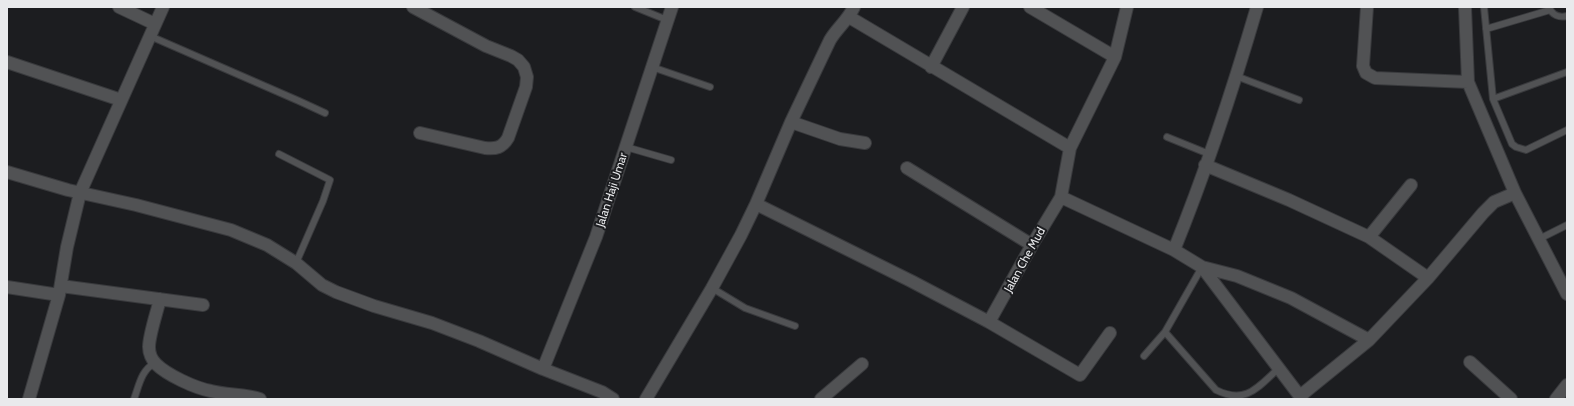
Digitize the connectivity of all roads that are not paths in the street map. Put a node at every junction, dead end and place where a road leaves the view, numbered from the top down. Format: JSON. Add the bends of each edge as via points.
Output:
{"nodes":[{"id":1,"x":119,"y":7,"type":"edge"},
{"id":2,"x":163,"y":7,"type":"edge"},
{"id":3,"x":413,"y":7,"type":"edge"},
{"id":4,"x":635,"y":7,"type":"edge"},
{"id":5,"x":672,"y":7,"type":"edge"},
{"id":6,"x":963,"y":7,"type":"edge"},
{"id":7,"x":1030,"y":7,"type":"edge"},
{"id":8,"x":1127,"y":7,"type":"edge"},
{"id":9,"x":1257,"y":7,"type":"edge"},
{"id":10,"x":1367,"y":7,"type":"edge"},
{"id":11,"x":1465,"y":7,"type":"edge"},
{"id":12,"x":1484,"y":7,"type":"edge"},
{"id":13,"x":1550,"y":9,"type":"edge"},
{"id":14,"x":851,"y":12,"type":"edge"},
{"id":15,"x":1567,"y":16,"type":"edge"},
{"id":16,"x":667,"y":20,"type":"junction"},
{"id":17,"x":155,"y":24,"type":"junction"},
{"id":18,"x":1486,"y":29,"type":"junction"},
{"id":19,"x":150,"y":36,"type":"junction"},
{"id":20,"x":1115,"y":57,"type":"junction"},
{"id":21,"x":7,"y":62,"type":"edge"},
{"id":22,"x":652,"y":67,"type":"junction"},
{"id":23,"x":931,"y":67,"type":"junction"},
{"id":24,"x":1567,"y":72,"type":"edge"},
{"id":25,"x":1236,"y":76,"type":"junction"},
{"id":26,"x":1468,"y":82,"type":"junction"},
{"id":27,"x":710,"y":87,"type":"dead end"},
{"id":28,"x":1493,"y":99,"type":"junction"},
{"id":29,"x":121,"y":100,"type":"junction"},
{"id":30,"x":1299,"y":100,"type":"dead end"},
{"id":31,"x":325,"y":113,"type":"dead end"},
{"id":32,"x":791,"y":122,"type":"junction"},
{"id":33,"x":1567,"y":130,"type":"edge"},
{"id":34,"x":420,"y":133,"type":"dead end"},
{"id":35,"x":1167,"y":137,"type":"dead end"},
{"id":36,"x":865,"y":143,"type":"dead end"},
{"id":37,"x":626,"y":147,"type":"junction"},
{"id":38,"x":1070,"y":148,"type":"junction"},
{"id":39,"x":279,"y":154,"type":"dead end"},
{"id":40,"x":670,"y":160,"type":"dead end"},
{"id":41,"x":1207,"y":160,"type":"junction"},
{"id":42,"x":907,"y":168,"type":"dead end"},
{"id":43,"x":7,"y":172,"type":"edge"},
{"id":44,"x":1412,"y":185,"type":"dead end"},
{"id":45,"x":80,"y":193,"type":"junction"},
{"id":46,"x":1515,"y":193,"type":"junction"},
{"id":47,"x":1061,"y":197,"type":"junction"},
{"id":48,"x":756,"y":204,"type":"junction"},
{"id":49,"x":1567,"y":225,"type":"edge"},
{"id":50,"x":1369,"y":237,"type":"junction"},
{"id":51,"x":1539,"y":239,"type":"junction"},
{"id":52,"x":1032,"y":245,"type":"junction"},
{"id":53,"x":1174,"y":250,"type":"junction"},
{"id":54,"x":296,"y":263,"type":"junction"},
{"id":55,"x":1202,"y":267,"type":"junction"},
{"id":56,"x":1428,"y":278,"type":"junction"},
{"id":57,"x":7,"y":287,"type":"edge"},
{"id":58,"x":712,"y":288,"type":"junction"},
{"id":59,"x":60,"y":290,"type":"junction"},
{"id":60,"x":1567,"y":294,"type":"edge"},
{"id":61,"x":160,"y":299,"type":"junction"},
{"id":62,"x":203,"y":305,"type":"dead end"},
{"id":63,"x":989,"y":322,"type":"junction"},
{"id":64,"x":795,"y":326,"type":"dead end"},
{"id":65,"x":1165,"y":332,"type":"junction"},
{"id":66,"x":1110,"y":333,"type":"dead end"},
{"id":67,"x":1369,"y":340,"type":"junction"},
{"id":68,"x":1144,"y":356,"type":"dead end"},
{"id":69,"x":1470,"y":362,"type":"dead end"},
{"id":70,"x":155,"y":363,"type":"junction"},
{"id":71,"x":862,"y":364,"type":"dead end"},
{"id":72,"x":1279,"y":368,"type":"junction"},
{"id":73,"x":543,"y":369,"type":"junction"},
{"id":74,"x":1567,"y":385,"type":"edge"},
{"id":75,"x":1301,"y":397,"type":"edge"},
{"id":76,"x":29,"y":399,"type":"edge"},
{"id":77,"x":134,"y":399,"type":"edge"},
{"id":78,"x":260,"y":399,"type":"edge"},
{"id":79,"x":613,"y":399,"type":"edge"},
{"id":80,"x":646,"y":399,"type":"edge"},
{"id":81,"x":821,"y":399,"type":"edge"},
{"id":82,"x":1510,"y":399,"type":"edge"},
{"id":83,"x":1556,"y":399,"type":"edge"}],
"edges":[{"from":1,"to":17,"type":"street"},
{"from":2,"to":17,"type":"street"},
{"from":3,"to":34,"type":"street","via":[[518,60],[524,67],[527,77],[526,87],[508,138],[500,148],[485,148]]},
{"from":4,"to":16,"type":"lane"},
{"from":5,"to":16,"type":"street","name":"Jalan Haji Umar"},
{"from":6,"to":23,"type":"street"},
{"from":7,"to":20,"type":"street"},
{"from":8,"to":20,"type":"street"},
{"from":9,"to":25,"type":"street"},
{"from":10,"to":26,"type":"street","via":[[1363,66],[1374,78]]},
{"from":11,"to":26,"type":"street"},
{"from":12,"to":18,"type":"lane"},
{"from":13,"to":15,"type":"lane","via":[[1559,17]]},
{"from":13,"to":18,"type":"lane"},
{"from":14,"to":23,"type":"street"},
{"from":14,"to":32,"type":"street","via":[[830,40]]},
{"from":16,"to":22,"type":"street","name":"Jalan Haji Umar"},
{"from":17,"to":19,"type":"street"},
{"from":18,"to":28,"type":"lane"},
{"from":19,"to":29,"type":"street"},
{"from":19,"to":31,"type":"lane"},
{"from":20,"to":38,"type":"street"},
{"from":21,"to":29,"type":"street"},
{"from":22,"to":27,"type":"lane"},
{"from":22,"to":37,"type":"street","name":"Jalan Haji Umar"},
{"from":23,"to":38,"type":"street"},
{"from":24,"to":28,"type":"lane"},
{"from":25,"to":30,"type":"lane"},
{"from":25,"to":41,"type":"street"},
{"from":26,"to":46,"type":"street"},
{"from":28,"to":33,"type":"lane","via":[[1510,139],[1521,150]]},
{"from":29,"to":45,"type":"street"},
{"from":32,"to":36,"type":"street","via":[[840,139]]},
{"from":32,"to":48,"type":"street"},
{"from":35,"to":41,"type":"lane"},
{"from":37,"to":40,"type":"lane"},
{"from":37,"to":73,"type":"street","name":"Jalan Haji Umar","via":[[596,237]]},
{"from":38,"to":47,"type":"street"},
{"from":39,"to":54,"type":"lane","via":[[330,180]]},
{"from":41,"to":50,"type":"street"},
{"from":41,"to":53,"type":"street"},
{"from":42,"to":52,"type":"street"},
{"from":43,"to":45,"type":"street"},
{"from":44,"to":50,"type":"street"},
{"from":45,"to":54,"type":"street","via":[[231,230],[267,245]]},
{"from":45,"to":59,"type":"street"},
{"from":46,"to":51,"type":"street"},
{"from":46,"to":56,"type":"street","via":[[1504,196],[1488,207]]},
{"from":47,"to":52,"type":"street","name":"Jalan Che Mud"},
{"from":47,"to":53,"type":"street"},
{"from":48,"to":58,"type":"street"},
{"from":48,"to":63,"type":"street"},
{"from":49,"to":51,"type":"lane"},
{"from":50,"to":56,"type":"street"},
{"from":51,"to":60,"type":"street"},
{"from":52,"to":63,"type":"street","name":"Jalan Che Mud"},
{"from":53,"to":55,"type":"street"},
{"from":54,"to":73,"type":"street","via":[[322,285],[336,292],[432,323]]},
{"from":55,"to":65,"type":"lane"},
{"from":55,"to":67,"type":"street","via":[[1236,276],[1291,298]]},
{"from":55,"to":72,"type":"street"},
{"from":56,"to":67,"type":"street"},
{"from":57,"to":59,"type":"street"},
{"from":58,"to":64,"type":"lane","via":[[746,308]]},
{"from":58,"to":80,"type":"street"},
{"from":59,"to":61,"type":"street"},
{"from":59,"to":76,"type":"street"},
{"from":61,"to":62,"type":"street"},
{"from":61,"to":70,"type":"street","via":[[149,347]]},
{"from":63,"to":66,"type":"street","via":[[1080,375]]},
{"from":65,"to":68,"type":"lane"},
{"from":65,"to":72,"type":"lane","via":[[1216,390],[1225,395],[1246,395]]},
{"from":67,"to":75,"type":"street"},
{"from":69,"to":82,"type":"street"},
{"from":70,"to":77,"type":"lane","via":[[145,371]]},
{"from":70,"to":78,"type":"street","via":[[165,371],[209,391]]},
{"from":71,"to":81,"type":"street"},
{"from":72,"to":75,"type":"street"},
{"from":73,"to":79,"type":"street","via":[[602,392]]},
{"from":74,"to":83,"type":"street"}]}
